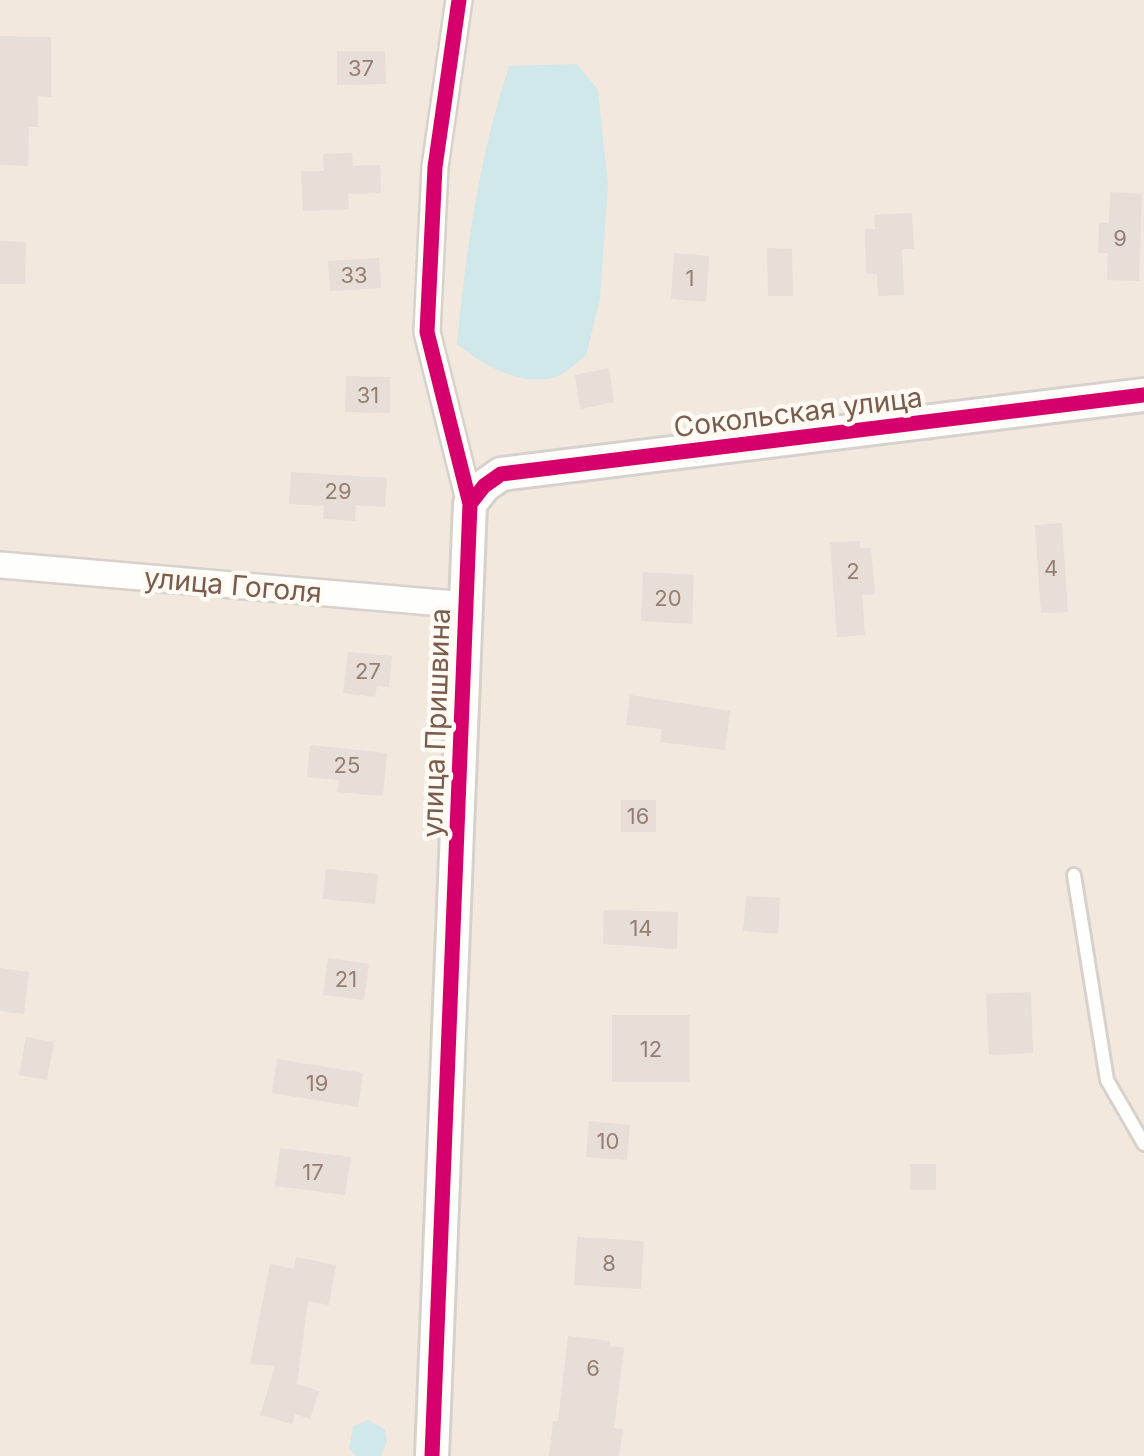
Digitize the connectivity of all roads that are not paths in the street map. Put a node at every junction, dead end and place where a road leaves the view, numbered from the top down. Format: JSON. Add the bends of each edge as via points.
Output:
{"nodes":[{"id":1,"x":459,"y":0,"type":"edge"},
{"id":2,"x":1144,"y":395,"type":"edge"},
{"id":3,"x":470,"y":504,"type":"junction"},
{"id":4,"x":0,"y":565,"type":"edge"},
{"id":5,"x":466,"y":605,"type":"junction"},
{"id":6,"x":1074,"y":875,"type":"dead end"},
{"id":7,"x":1144,"y":1144,"type":"edge"},
{"id":8,"x":432,"y":1456,"type":"edge"}],
"edges":[{"from":1,"to":3,"type":"street","name":"улица Пришвина","via":[[434,167],[427,332]]},
{"from":2,"to":3,"type":"street","name":"Сокольская улица","via":[[501,474]]},
{"from":3,"to":5,"type":"street","name":"улица Пришвина"},
{"from":4,"to":5,"type":"street","name":"улица Гоголя"},
{"from":5,"to":8,"type":"street","name":"улица Пришвина"},
{"from":6,"to":7,"type":"lane","via":[[1107,1080]]}]}
